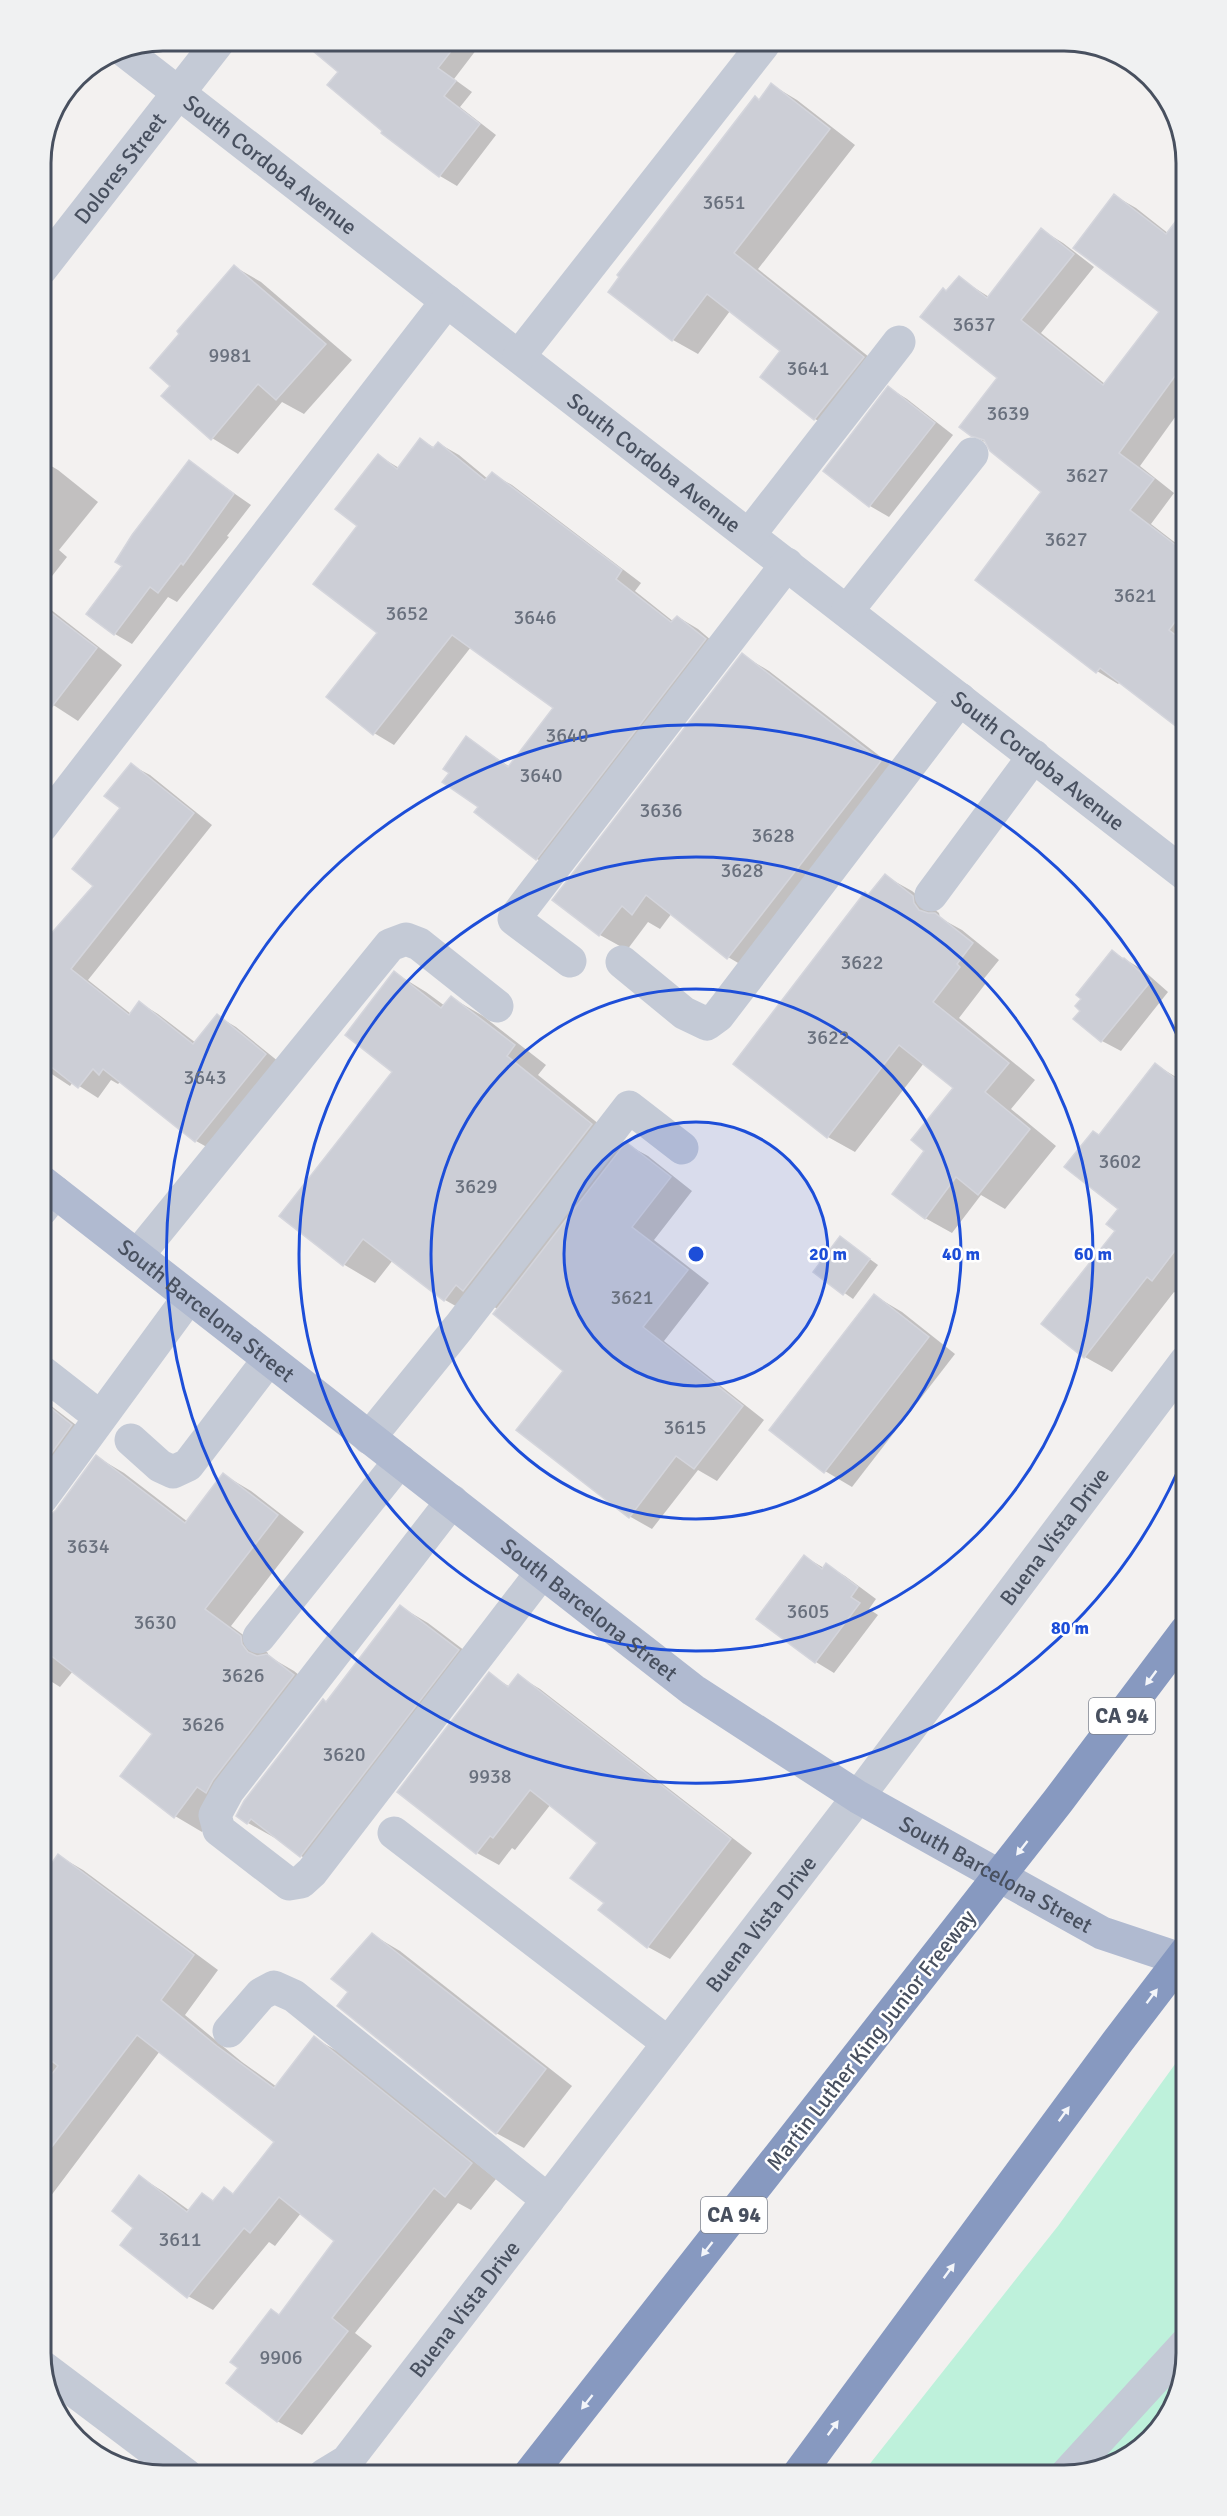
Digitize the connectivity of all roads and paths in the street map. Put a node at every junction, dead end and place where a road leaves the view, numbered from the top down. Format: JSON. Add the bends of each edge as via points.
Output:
{"nodes":[{"id":1,"x":210,"y":51,"type":"edge"},
{"id":2,"x":758,"y":51,"type":"edge"},
{"id":3,"x":131,"y":56,"type":"edge"},
{"id":4,"x":178,"y":92,"type":"junction"},
{"id":5,"x":51,"y":256,"type":"edge"},
{"id":6,"x":447,"y":301,"type":"junction"},
{"id":7,"x":899,"y":342,"type":"dead end"},
{"id":8,"x":519,"y":356,"type":"junction"},
{"id":9,"x":972,"y":454,"type":"dead end"},
{"id":10,"x":749,"y":535,"type":"junction"},
{"id":11,"x":787,"y":564,"type":"junction"},
{"id":12,"x":847,"y":611,"type":"junction"},
{"id":13,"x":960,"y":699,"type":"junction"},
{"id":14,"x":1034,"y":756,"type":"junction"},
{"id":15,"x":51,"y":814,"type":"edge"},
{"id":16,"x":1176,"y":866,"type":"edge"},
{"id":17,"x":931,"y":895,"type":"dead end"},
{"id":18,"x":570,"y":961,"type":"dead end"},
{"id":19,"x":622,"y":962,"type":"dead end"},
{"id":20,"x":497,"y":1006,"type":"dead end"},
{"id":21,"x":682,"y":1148,"type":"dead end"},
{"id":22,"x":51,"y":1198,"type":"edge"},
{"id":23,"x":137,"y":1256,"type":"junction"},
{"id":24,"x":189,"y":1297,"type":"junction"},
{"id":25,"x":269,"y":1359,"type":"junction"},
{"id":26,"x":1176,"y":1375,"type":"edge"},
{"id":27,"x":51,"y":1379,"type":"edge"},
{"id":28,"x":100,"y":1417,"type":"junction"},
{"id":29,"x":369,"y":1438,"type":"junction"},
{"id":30,"x":131,"y":1440,"type":"dead end"},
{"id":31,"x":400,"y":1461,"type":"junction"},
{"id":32,"x":51,"y":1484,"type":"edge"},
{"id":33,"x":452,"y":1502,"type":"junction"},
{"id":34,"x":542,"y":1572,"type":"junction"},
{"id":35,"x":259,"y":1637,"type":"dead end"},
{"id":36,"x":1176,"y":1644,"type":"edge"},
{"id":37,"x":858,"y":1797,"type":"junction"},
{"id":38,"x":394,"y":1833,"type":"dead end"},
{"id":39,"x":1176,"y":1958,"type":"edge"},
{"id":40,"x":1176,"y":1965,"type":"edge"},
{"id":41,"x":229,"y":2031,"type":"dead end"},
{"id":42,"x":668,"y":2043,"type":"junction"},
{"id":43,"x":548,"y":2200,"type":"junction"},
{"id":44,"x":1176,"y":2355,"type":"edge"},
{"id":45,"x":53,"y":2375,"type":"edge"},
{"id":46,"x":1076,"y":2464,"type":"edge"},
{"id":47,"x":173,"y":2465,"type":"edge"},
{"id":48,"x":340,"y":2465,"type":"edge"},
{"id":49,"x":537,"y":2465,"type":"edge"},
{"id":50,"x":805,"y":2465,"type":"edge"}],
"edges":[{"from":1,"to":4,"type":"street","name":"Dolores Street"},
{"from":2,"to":8,"type":"street"},
{"from":3,"to":4,"type":"street","name":"South Cordoba Avenue"},
{"from":4,"to":5,"type":"street","name":"Dolores Street"},
{"from":4,"to":6,"type":"street","name":"South Cordoba Avenue"},
{"from":6,"to":8,"type":"street","name":"South Cordoba Avenue"},
{"from":6,"to":15,"type":"street"},
{"from":7,"to":10,"type":"street"},
{"from":8,"to":10,"type":"street","name":"South Cordoba Avenue"},
{"from":9,"to":12,"type":"street"},
{"from":10,"to":11,"type":"street","name":"South Cordoba Avenue"},
{"from":11,"to":12,"type":"street","name":"South Cordoba Avenue"},
{"from":11,"to":18,"type":"street","via":[[514,919]]},
{"from":12,"to":13,"type":"street","name":"South Cordoba Avenue"},
{"from":13,"to":14,"type":"street","name":"South Cordoba Avenue"},
{"from":13,"to":19,"type":"street","via":[[718,1016],[707,1024],[684,1013]]},
{"from":14,"to":16,"type":"street","name":"South Cordoba Avenue"},
{"from":14,"to":17,"type":"street"},
{"from":20,"to":23,"type":"street","via":[[419,944],[406,939],[390,945]]},
{"from":21,"to":29,"type":"street","via":[[629,1107]]},
{"from":22,"to":23,"type":"main road","name":"South Barcelona Street"},
{"from":23,"to":24,"type":"main road","name":"South Barcelona Street"},
{"from":24,"to":25,"type":"main road","name":"South Barcelona Street"},
{"from":24,"to":28,"type":"street"},
{"from":25,"to":29,"type":"main road","name":"South Barcelona Street"},
{"from":25,"to":30,"type":"street","via":[[188,1465],[173,1472],[160,1466]]},
{"from":26,"to":37,"type":"street","name":"Buena Vista Drive"},
{"from":27,"to":28,"type":"street"},
{"from":28,"to":32,"type":"street"},
{"from":29,"to":31,"type":"main road","name":"South Barcelona Street"},
{"from":31,"to":33,"type":"main road","name":"South Barcelona Street"},
{"from":31,"to":35,"type":"street"},
{"from":33,"to":34,"type":"main road","name":"South Barcelona Street"},
{"from":33,"to":34,"type":"street","via":[[228,1791],[215,1815],[219,1830],[289,1884],[301,1882]]},
{"from":34,"to":37,"type":"main road","name":"South Barcelona Street","via":[[693,1690]]},
{"from":36,"to":49,"type":"highway","name":"Martin Luther King Junior Freeway","number":"CA 94","one_way":true,"via":[[1058,1802]]},
{"from":37,"to":39,"type":"main road","name":"South Barcelona Street","via":[[1102,1933]]},
{"from":37,"to":42,"type":"street","name":"Buena Vista Drive"},
{"from":38,"to":42,"type":"street"},
{"from":50,"to":40,"type":"highway","one_way":true},
{"from":41,"to":43,"type":"street","via":[[261,1994],[274,1987],[294,1996]]},
{"from":42,"to":43,"type":"street","name":"Buena Vista Drive"},
{"from":43,"to":48,"type":"street","name":"Buena Vista Drive"},
{"from":44,"to":46,"type":"street"},
{"from":45,"to":47,"type":"street"}]}
